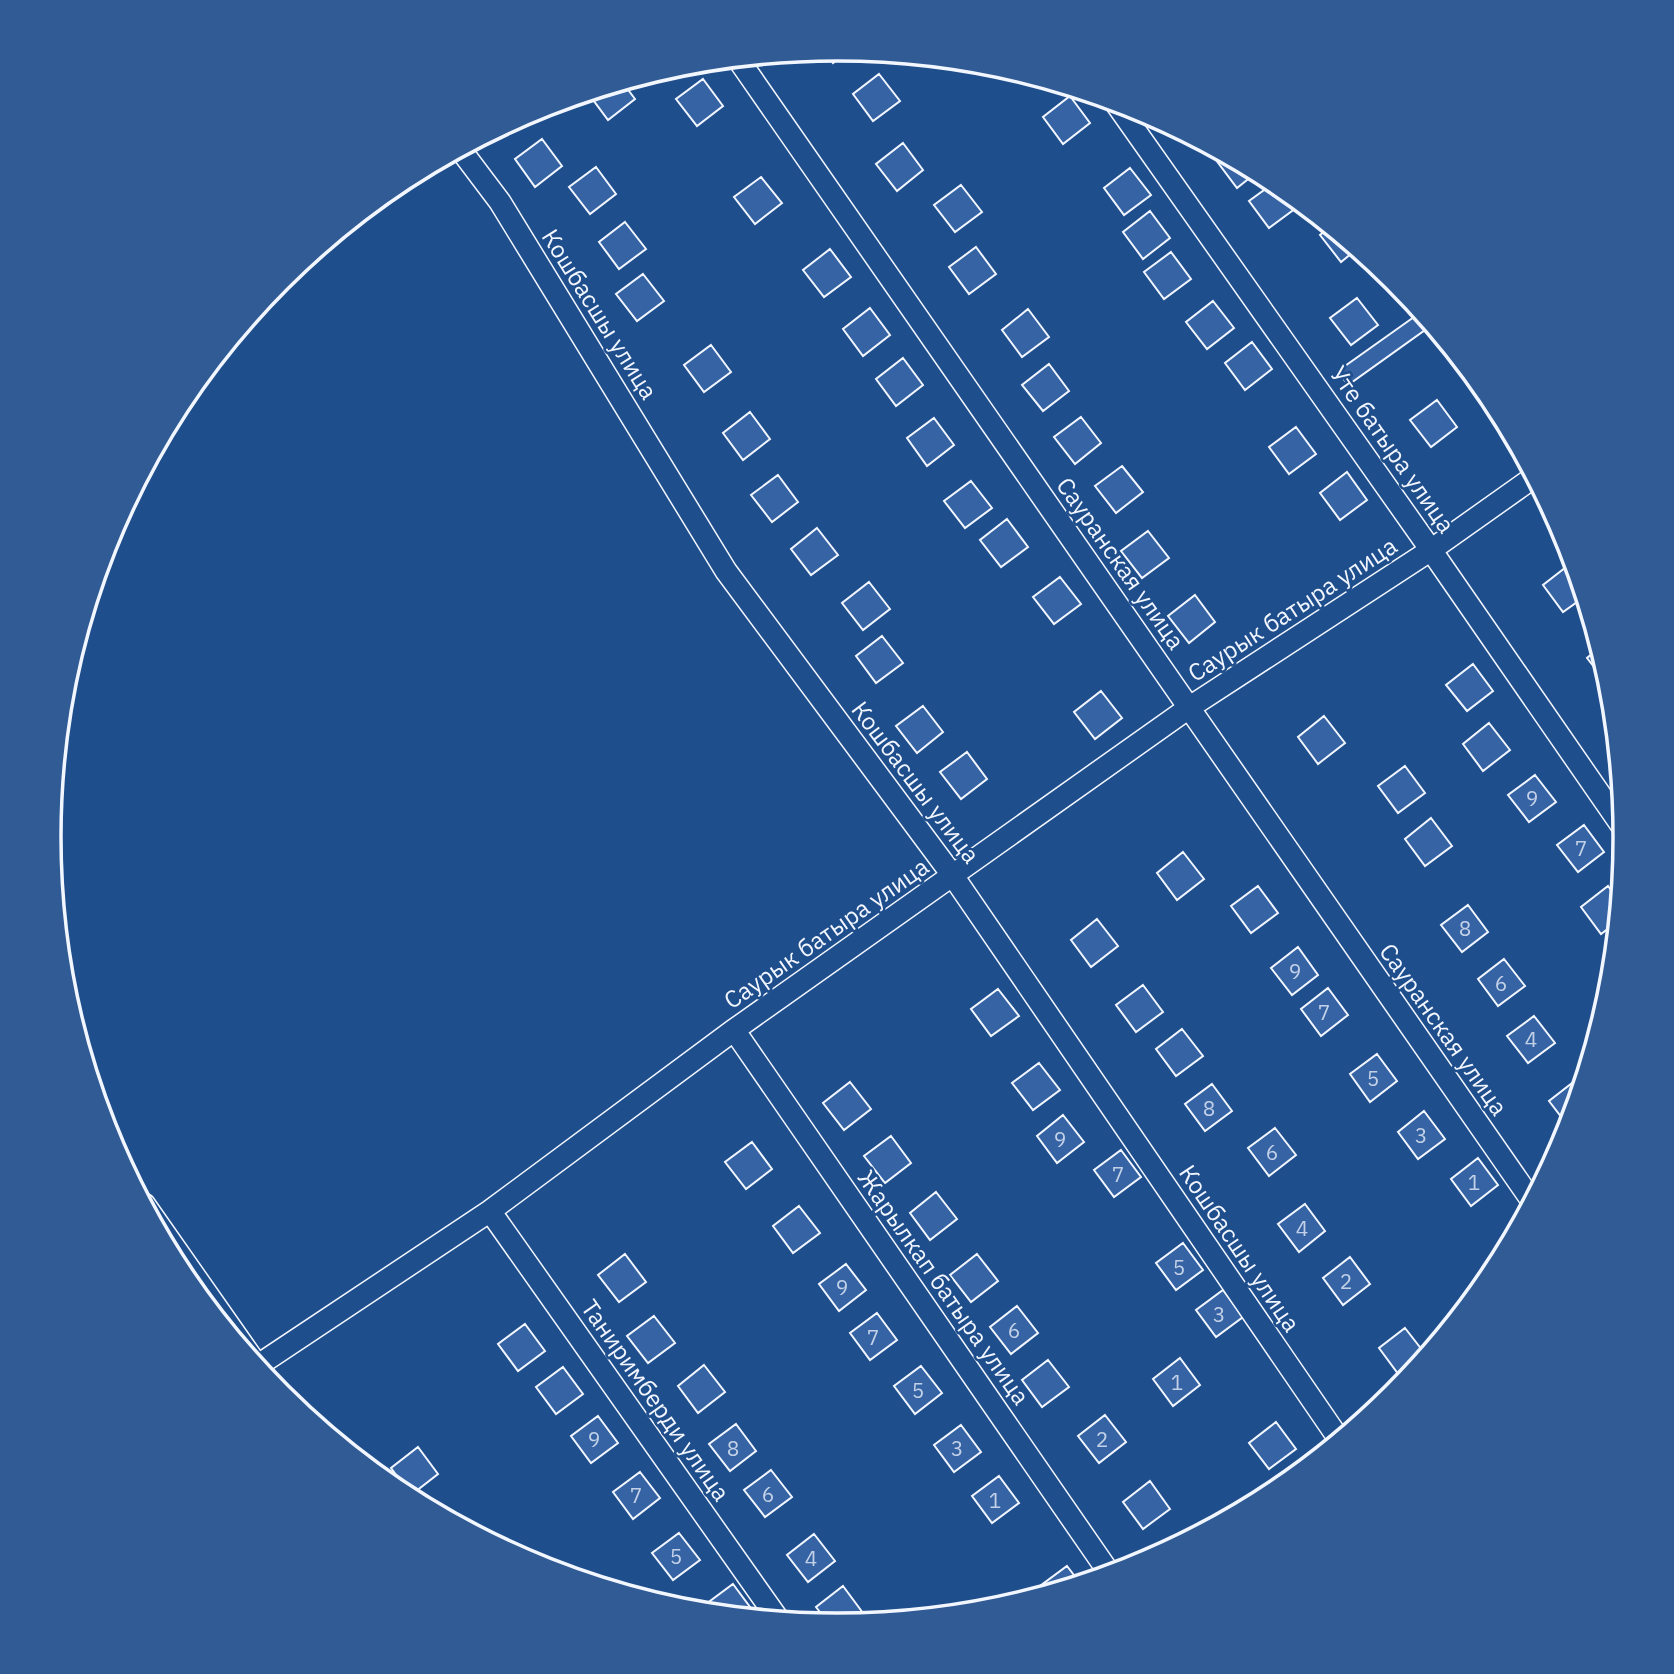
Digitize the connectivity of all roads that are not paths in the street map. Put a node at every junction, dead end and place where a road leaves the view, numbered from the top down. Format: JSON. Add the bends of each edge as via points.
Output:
{"nodes":[{"id":1,"x":744,"y":67,"type":"edge"},
{"id":2,"x":1125,"y":117,"type":"edge"},
{"id":3,"x":465,"y":156,"type":"edge"},
{"id":4,"x":1527,"y":482,"type":"edge"},
{"id":5,"x":1431,"y":550,"type":"junction"},
{"id":6,"x":1190,"y":707,"type":"junction"},
{"id":7,"x":1612,"y":812,"type":"edge"},
{"id":8,"x":953,"y":876,"type":"junction"},
{"id":9,"x":734,"y":1030,"type":"junction"},
{"id":10,"x":1526,"y":1193,"type":"edge"},
{"id":11,"x":490,"y":1211,"type":"junction"},
{"id":12,"x":268,"y":1364,"type":"edge"},
{"id":13,"x":1334,"y":1432,"type":"edge"},
{"id":14,"x":1104,"y":1565,"type":"edge"},
{"id":15,"x":771,"y":1610,"type":"edge"}],
"edges":[{"from":1,"to":6,"type":"street","name":"Сауранская улица"},
{"from":2,"to":5,"type":"street","name":"Уте батыра улица"},
{"from":3,"to":8,"type":"street","name":"Кошбасшы улица","via":[[500,202],[726,571]]},
{"from":4,"to":5,"type":"street","name":"Саурык батыра улица"},
{"from":5,"to":6,"type":"street","name":"Саурык батыра улица"},
{"from":5,"to":7,"type":"street","name":"Уте батыра улица"},
{"from":6,"to":8,"type":"street","name":"Саурык батыра улица"},
{"from":6,"to":10,"type":"street","name":"Сауранская улица"},
{"from":8,"to":9,"type":"street","name":"Саурык батыра улица"},
{"from":8,"to":13,"type":"street","name":"Кошбасшы улица"},
{"from":9,"to":11,"type":"street","name":"Саурык батыра улица"},
{"from":9,"to":14,"type":"street","name":"Жарылкап батыра улица"},
{"from":11,"to":12,"type":"street","name":"Саурык батыра улица"},
{"from":11,"to":15,"type":"street","name":"Таниримберди улица"}]}
